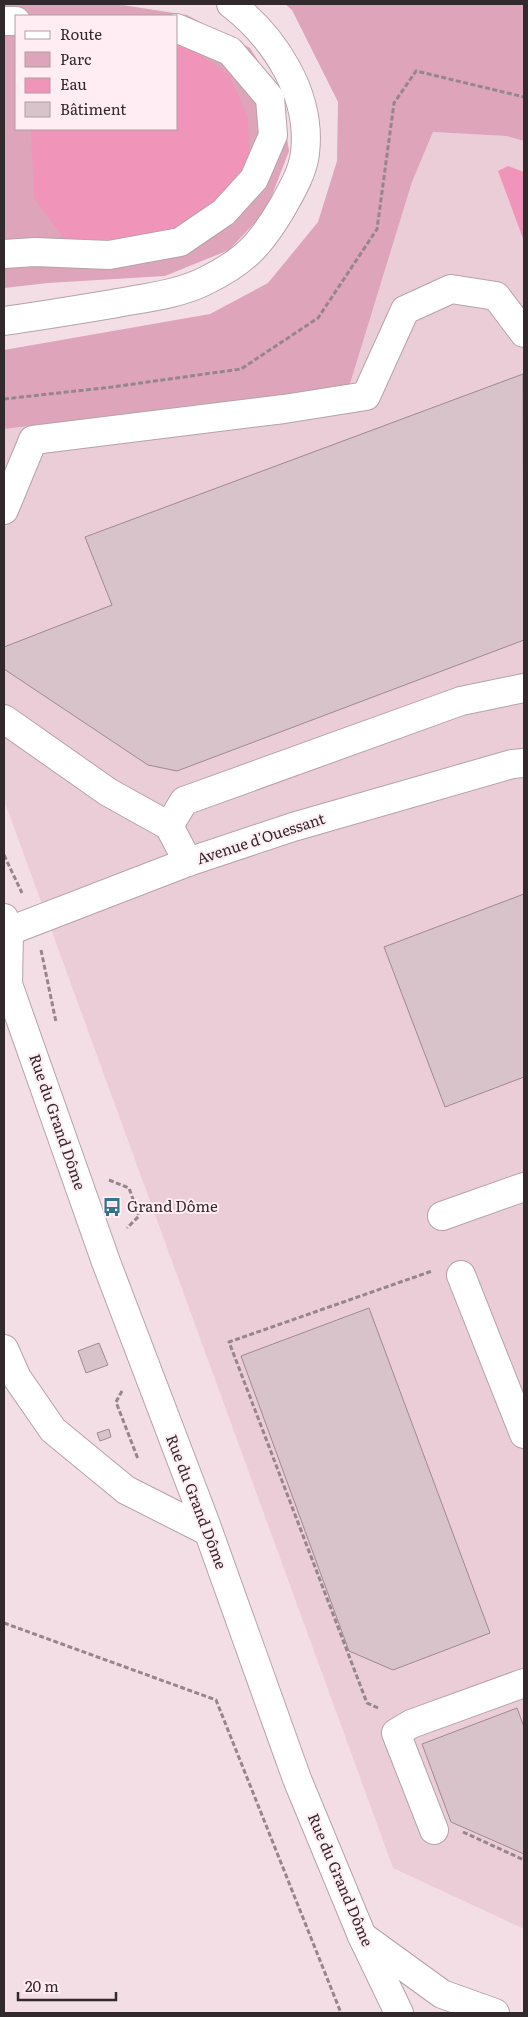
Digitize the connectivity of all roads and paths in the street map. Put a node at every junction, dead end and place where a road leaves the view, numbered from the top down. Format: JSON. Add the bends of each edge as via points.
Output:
{"nodes":[{"id":1,"x":231,"y":4,"type":"edge"},
{"id":2,"x":178,"y":29,"type":"edge"},
{"id":3,"x":524,"y":97,"type":"edge"},
{"id":4,"x":4,"y":254,"type":"edge"},
{"id":5,"x":4,"y":321,"type":"edge"},
{"id":6,"x":524,"y":333,"type":"edge"},
{"id":7,"x":4,"y":399,"type":"edge"},
{"id":8,"x":4,"y":510,"type":"edge"},
{"id":9,"x":524,"y":692,"type":"edge"},
{"id":10,"x":4,"y":719,"type":"edge"},
{"id":11,"x":524,"y":763,"type":"edge"},
{"id":12,"x":169,"y":826,"type":"junction"},
{"id":13,"x":188,"y":862,"type":"junction"},
{"id":14,"x":5,"y":927,"type":"edge"},
{"id":15,"x":6,"y":981,"type":"edge"},
{"id":16,"x":524,"y":1187,"type":"edge"},
{"id":17,"x":442,"y":1216,"type":"dead end"},
{"id":18,"x":450,"y":1272,"type":"joint"},
{"id":19,"x":4,"y":1349,"type":"edge"},
{"id":20,"x":524,"y":1434,"type":"edge"},
{"id":21,"x":207,"y":1530,"type":"junction"},
{"id":22,"x":4,"y":1623,"type":"edge"},
{"id":23,"x":524,"y":1683,"type":"edge"},
{"id":24,"x":411,"y":1724,"type":"junction"},
{"id":25,"x":445,"y":1830,"type":"joint"},
{"id":26,"x":524,"y":1860,"type":"edge"},
{"id":27,"x":362,"y":1936,"type":"junction"},
{"id":28,"x":341,"y":2013,"type":"edge"},
{"id":29,"x":399,"y":2013,"type":"edge"},
{"id":30,"x":495,"y":2013,"type":"edge"}],
"edges":[{"from":1,"to":5,"type":"main road","via":[[248,17],[273,45],[291,76],[303,111],[305,153],[293,189],[268,231],[243,260],[205,281],[158,296]]},
{"from":2,"to":4,"type":"main road","via":[[230,51],[270,98],[273,136],[254,179],[224,212],[180,242],[109,255]]},
{"from":3,"to":7,"type":"path","via":[[416,71],[394,103],[377,229],[318,318],[241,368]]},
{"from":6,"to":8,"type":"main road","via":[[496,296],[451,289],[405,310],[366,396],[33,440]]},
{"from":9,"to":12,"type":"main road","via":[[461,701],[184,801]]},
{"from":10,"to":12,"type":"main road","via":[[108,792]]},
{"from":11,"to":13,"type":"main road","name":"Avenue d'Ouessant","via":[[312,822]]},
{"from":12,"to":13,"type":"main road"},
{"from":13,"to":14,"type":"main road","name":"Avenue d'Ouessant"},
{"from":14,"to":15,"type":"main road","name":"Rue du Grand Dôme"},
{"from":15,"to":21,"type":"main road","name":"Rue du Grand Dôme","via":[[106,1262]]},
{"from":16,"to":17,"type":"main road"},
{"from":18,"to":20,"type":"main road"},
{"from":18,"to":24,"type":"path","via":[[229,1342],[366,1703]]},
{"from":19,"to":21,"type":"main road","via":[[16,1378],[52,1430],[126,1490]]},
{"from":21,"to":27,"type":"main road","name":"Rue du Grand Dôme","via":[[297,1779]]},
{"from":22,"to":28,"type":"path","via":[[216,1700]]},
{"from":23,"to":24,"type":"main road"},
{"from":24,"to":25,"type":"main road","via":[[396,1732]]},
{"from":25,"to":26,"type":"path"},
{"from":27,"to":29,"type":"main road","name":"Rue du Grand Dôme"},
{"from":27,"to":30,"type":"main road","via":[[442,1994]]}]}
